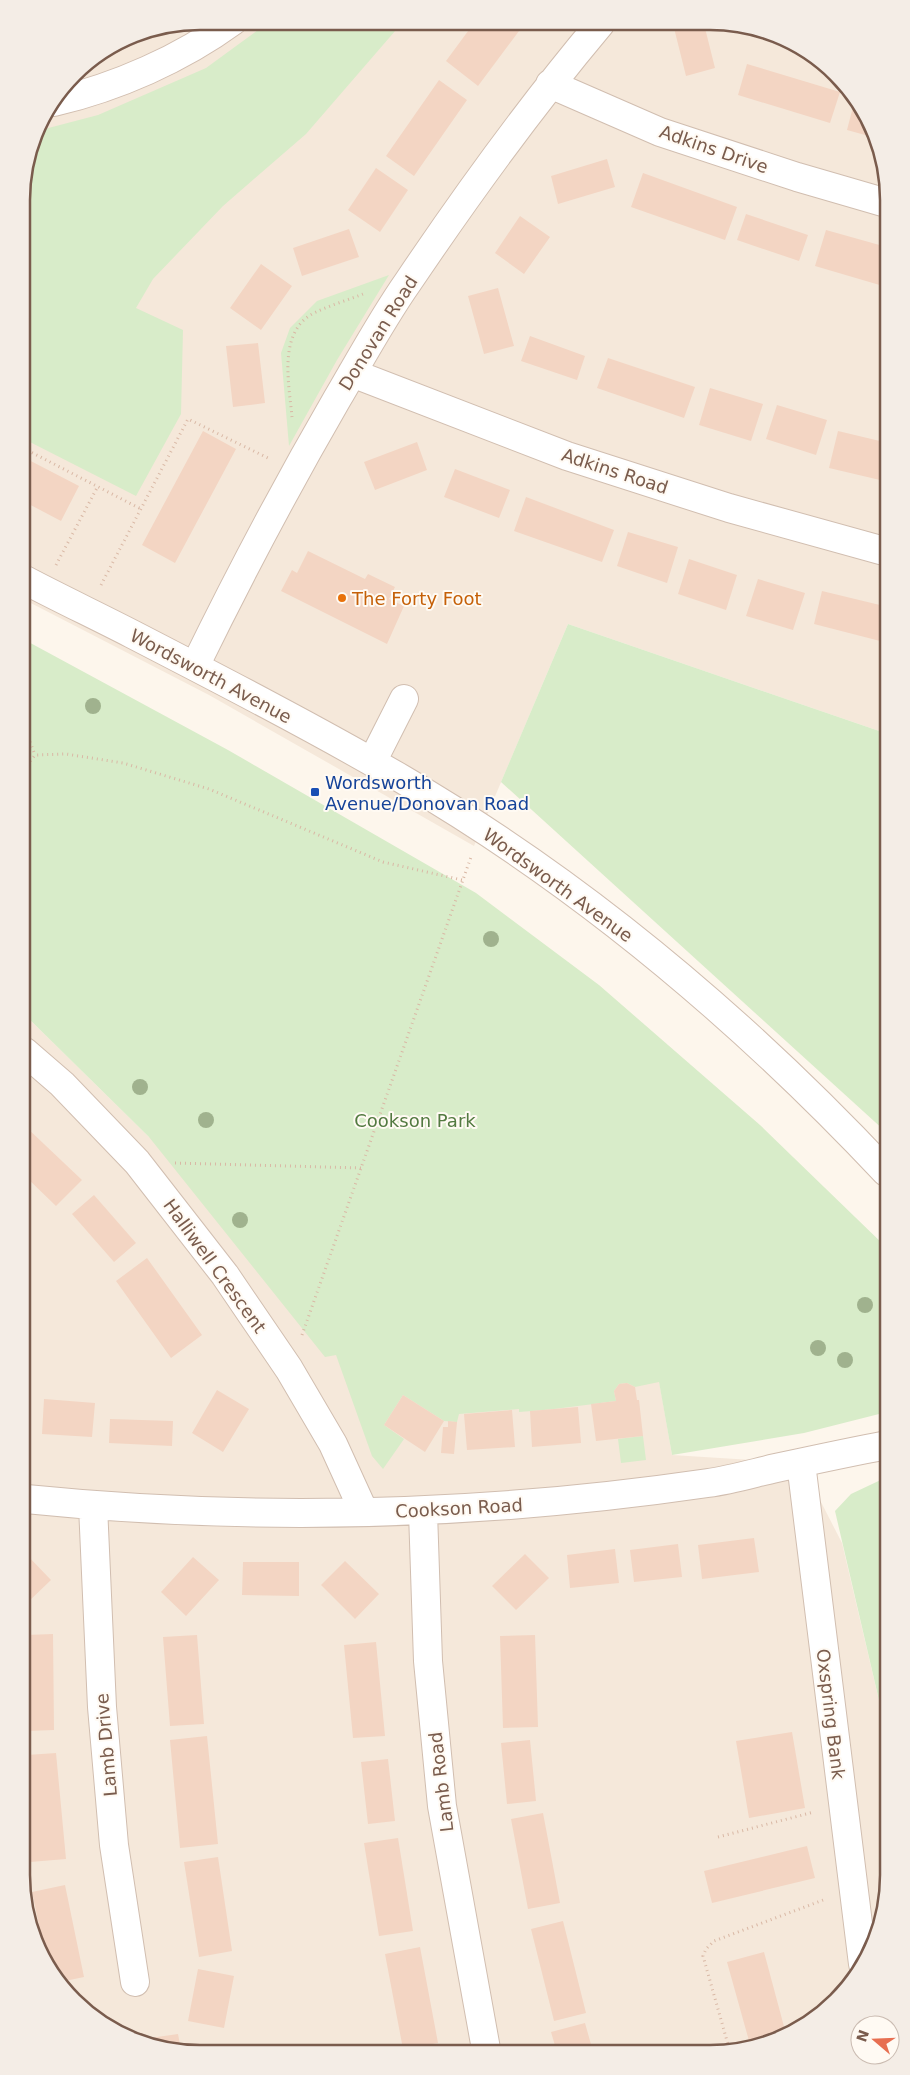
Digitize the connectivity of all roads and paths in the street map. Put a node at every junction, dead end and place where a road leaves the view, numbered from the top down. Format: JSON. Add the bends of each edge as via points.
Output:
{"nodes":[{"id":1,"x":219,"y":30,"type":"edge"},
{"id":2,"x":595,"y":30,"type":"edge"},
{"id":3,"x":550,"y":84,"type":"junction"},
{"id":4,"x":64,"y":100,"type":"edge"},
{"id":5,"x":880,"y":201,"type":"edge"},
{"id":6,"x":407,"y":283,"type":"junction"},
{"id":7,"x":352,"y":373,"type":"junction"},
{"id":8,"x":30,"y":452,"type":"edge"},
{"id":9,"x":298,"y":466,"type":"junction"},
{"id":10,"x":98,"y":486,"type":"junction"},
{"id":11,"x":141,"y":509,"type":"junction"},
{"id":12,"x":880,"y":550,"type":"edge"},
{"id":13,"x":33,"y":584,"type":"edge"},
{"id":14,"x":87,"y":611,"type":"junction"},
{"id":15,"x":195,"y":666,"type":"junction"},
{"id":16,"x":404,"y":699,"type":"dead end"},
{"id":17,"x":30,"y":742,"type":"edge"},
{"id":18,"x":35,"y":756,"type":"junction"},
{"id":19,"x":30,"y":762,"type":"edge"},
{"id":20,"x":372,"y":762,"type":"junction"},
{"id":21,"x":482,"y":829,"type":"junction"},
{"id":22,"x":462,"y":880,"type":"junction"},
{"id":23,"x":30,"y":1057,"type":"edge"},
{"id":24,"x":137,"y":1162,"type":"junction"},
{"id":25,"x":880,"y":1166,"type":"edge"},
{"id":26,"x":362,"y":1168,"type":"junction"},
{"id":27,"x":289,"y":1369,"type":"junction"},
{"id":28,"x":880,"y":1446,"type":"edge"},
{"id":29,"x":801,"y":1463,"type":"junction"},
{"id":30,"x":30,"y":1499,"type":"edge"},
{"id":31,"x":93,"y":1506,"type":"junction"},
{"id":32,"x":364,"y":1512,"type":"junction"},
{"id":33,"x":422,"y":1512,"type":"junction"},
{"id":34,"x":842,"y":1805,"type":"junction"},
{"id":35,"x":718,"y":1837,"type":"dead end"},
{"id":36,"x":852,"y":1889,"type":"junction"},
{"id":37,"x":861,"y":1952,"type":"edge"},
{"id":38,"x":135,"y":1982,"type":"dead end"},
{"id":39,"x":728,"y":2044,"type":"edge"},
{"id":40,"x":485,"y":2045,"type":"edge"}],
"edges":[{"from":1,"to":4,"type":"street","via":[[159,65],[88,94]]},
{"from":2,"to":3,"type":"street","name":"Donovan Road"},
{"from":3,"to":5,"type":"street","name":"Adkins Drive","via":[[660,132]]},
{"from":3,"to":6,"type":"street","name":"Donovan Road"},
{"from":6,"to":7,"type":"street","name":"Donovan Road"},
{"from":6,"to":9,"type":"path","via":[[370,292],[314,313],[295,331],[287,355]]},
{"from":7,"to":9,"type":"street","name":"Donovan Road"},
{"from":7,"to":12,"type":"street","name":"Adkins Road","via":[[567,456],[729,508]]},
{"from":8,"to":10,"type":"path"},
{"from":9,"to":11,"type":"path","via":[[188,419]]},
{"from":9,"to":15,"type":"street","name":"Donovan Road"},
{"from":10,"to":11,"type":"path"},
{"from":10,"to":13,"type":"path"},
{"from":11,"to":14,"type":"path"},
{"from":13,"to":14,"type":"street","name":"Wordsworth Avenue"},
{"from":14,"to":15,"type":"street","name":"Wordsworth Avenue"},
{"from":15,"to":20,"type":"street","name":"Wordsworth Avenue"},
{"from":16,"to":20,"type":"street"},
{"from":17,"to":18,"type":"path"},
{"from":18,"to":19,"type":"path"},
{"from":18,"to":22,"type":"path","via":[[66,754],[133,766],[209,789],[383,862]]},
{"from":20,"to":21,"type":"street","name":"Wordsworth Avenue"},
{"from":21,"to":22,"type":"path"},
{"from":21,"to":25,"type":"street","name":"Wordsworth Avenue","via":[[581,897],[686,982],[784,1070]]},
{"from":22,"to":26,"type":"path"},
{"from":23,"to":24,"type":"street","name":"Halliwell Crescent","via":[[62,1084]]},
{"from":24,"to":26,"type":"path"},
{"from":24,"to":27,"type":"street","name":"Halliwell Crescent","via":[[225,1276]]},
{"from":26,"to":27,"type":"path"},
{"from":27,"to":32,"type":"street","name":"Halliwell Crescent","via":[[332,1444]]},
{"from":28,"to":29,"type":"street","name":"Cookson Road"},
{"from":29,"to":33,"type":"street","name":"Cookson Road","via":[[711,1483],[572,1500]]},
{"from":29,"to":34,"type":"street","name":"Oxspring Bank"},
{"from":30,"to":31,"type":"street","name":"Cookson Road"},
{"from":31,"to":32,"type":"street","name":"Cookson Road"},
{"from":31,"to":38,"type":"street","name":"Lamb Drive","via":[[96,1600],[114,1845]]},
{"from":32,"to":33,"type":"street","name":"Cookson Road"},
{"from":33,"to":40,"type":"street","name":"Lamb Road","via":[[428,1661],[442,1806]]},
{"from":34,"to":35,"type":"path"},
{"from":34,"to":36,"type":"street","name":"Oxspring Bank"},
{"from":36,"to":37,"type":"street","name":"Oxspring Bank"},
{"from":36,"to":39,"type":"path","via":[[714,1941],[706,1948],[703,1956]]}]}
